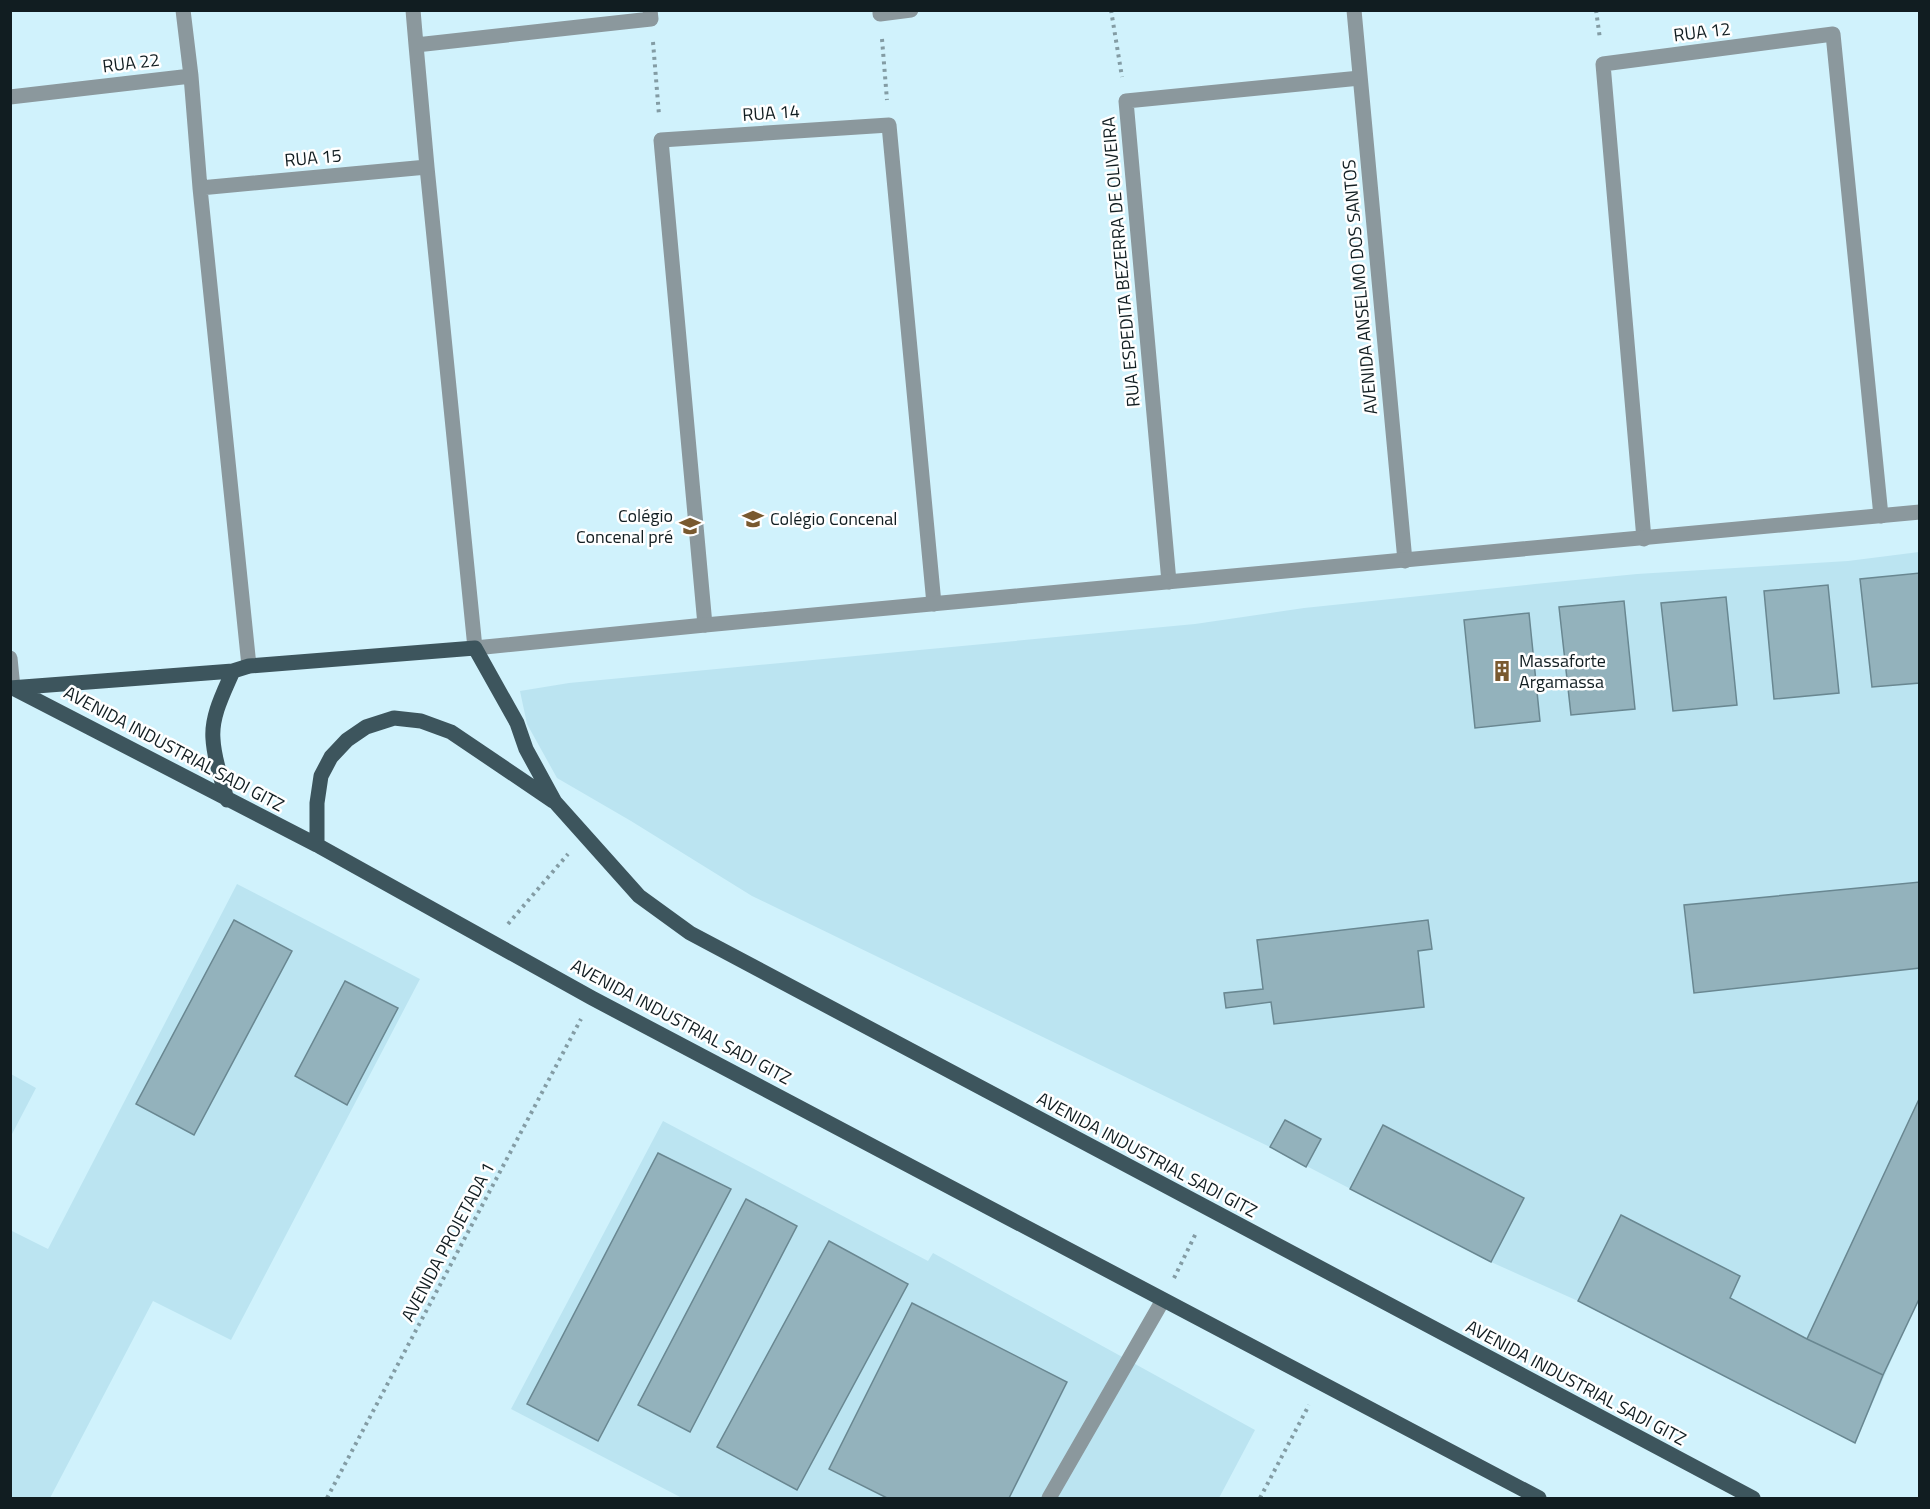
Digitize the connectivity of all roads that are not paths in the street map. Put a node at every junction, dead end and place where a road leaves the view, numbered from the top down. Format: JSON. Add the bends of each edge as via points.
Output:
{"nodes":[{"id":1,"x":183,"y":10,"type":"edge"},
{"id":2,"x":413,"y":10,"type":"edge"},
{"id":3,"x":911,"y":10,"type":"edge"},
{"id":4,"x":1354,"y":10,"type":"edge"},
{"id":5,"x":880,"y":12,"type":"edge"},
{"id":6,"x":651,"y":15,"type":"edge"},
{"id":7,"x":416,"y":45,"type":"junction"},
{"id":8,"x":191,"y":76,"type":"junction"},
{"id":9,"x":1360,"y":78,"type":"junction"},
{"id":10,"x":10,"y":97,"type":"edge"},
{"id":11,"x":427,"y":167,"type":"junction"},
{"id":12,"x":200,"y":188,"type":"junction"},
{"id":13,"x":1920,"y":512,"type":"edge"},
{"id":14,"x":1881,"y":516,"type":"junction"},
{"id":15,"x":1644,"y":539,"type":"junction"},
{"id":16,"x":1405,"y":561,"type":"junction"},
{"id":17,"x":1169,"y":582,"type":"junction"},
{"id":18,"x":934,"y":604,"type":"junction"},
{"id":19,"x":705,"y":625,"type":"junction"},
{"id":20,"x":475,"y":648,"type":"junction"},
{"id":21,"x":10,"y":658,"type":"edge"},
{"id":22,"x":249,"y":666,"type":"junction"},
{"id":23,"x":233,"y":671,"type":"junction"},
{"id":24,"x":12,"y":688,"type":"edge"},
{"id":25,"x":227,"y":800,"type":"junction"},
{"id":26,"x":555,"y":802,"type":"junction"},
{"id":27,"x":317,"y":845,"type":"junction"},
{"id":28,"x":1163,"y":1300,"type":"junction"},
{"id":29,"x":1049,"y":1498,"type":"edge"},
{"id":30,"x":1539,"y":1498,"type":"edge"},
{"id":31,"x":1753,"y":1498,"type":"edge"}],
"edges":[{"from":1,"to":8,"type":"street"},
{"from":2,"to":7,"type":"street"},
{"from":3,"to":5,"type":"street"},
{"from":4,"to":9,"type":"street","name":"AVENIDA ANSELMO DOS SANTOS"},
{"from":6,"to":7,"type":"street"},
{"from":7,"to":11,"type":"street"},
{"from":8,"to":10,"type":"street","name":"RUA 22"},
{"from":8,"to":12,"type":"street"},
{"from":9,"to":16,"type":"street","name":"AVENIDA ANSELMO DOS SANTOS"},
{"from":9,"to":17,"type":"street","name":"RUA ESPEDITA BEZERRA DE OLIVEIRA","via":[[1126,101]]},
{"from":11,"to":12,"type":"street","name":"RUA 15"},
{"from":11,"to":20,"type":"street"},
{"from":12,"to":22,"type":"street"},
{"from":13,"to":14,"type":"street"},
{"from":14,"to":15,"type":"street"},
{"from":14,"to":15,"type":"street","name":"RUA 12","via":[[1833,34],[1603,64]]},
{"from":15,"to":16,"type":"street"},
{"from":16,"to":17,"type":"street"},
{"from":17,"to":18,"type":"street"},
{"from":18,"to":19,"type":"street"},
{"from":18,"to":19,"type":"street","name":"RUA 14","via":[[889,125],[661,140]]},
{"from":19,"to":20,"type":"street"},
{"from":20,"to":22,"type":"main road"},
{"from":20,"to":26,"type":"main road","name":"AVENIDA INDUSTRIAL SADI GITZ"},
{"from":21,"to":24,"type":"street"},
{"from":22,"to":23,"type":"main road"},
{"from":23,"to":24,"type":"main road"},
{"from":23,"to":25,"type":"main road","via":[[212,737]]},
{"from":24,"to":25,"type":"main road","name":"AVENIDA INDUSTRIAL SADI GITZ"},
{"from":25,"to":27,"type":"main road","name":"AVENIDA INDUSTRIAL SADI GITZ"},
{"from":26,"to":27,"type":"main road","name":"AVENIDA INDUSTRIAL SADI GITZ","via":[[451,732],[394,718],[366,727],[331,757],[321,776]]},
{"from":26,"to":31,"type":"main road","name":"AVENIDA INDUSTRIAL SADI GITZ","via":[[639,896],[690,933]]},
{"from":27,"to":28,"type":"main road","name":"AVENIDA INDUSTRIAL SADI GITZ","via":[[592,998]]},
{"from":28,"to":29,"type":"street"},
{"from":28,"to":30,"type":"main road","name":"AVENIDA INDUSTRIAL SADI GITZ"}]}
